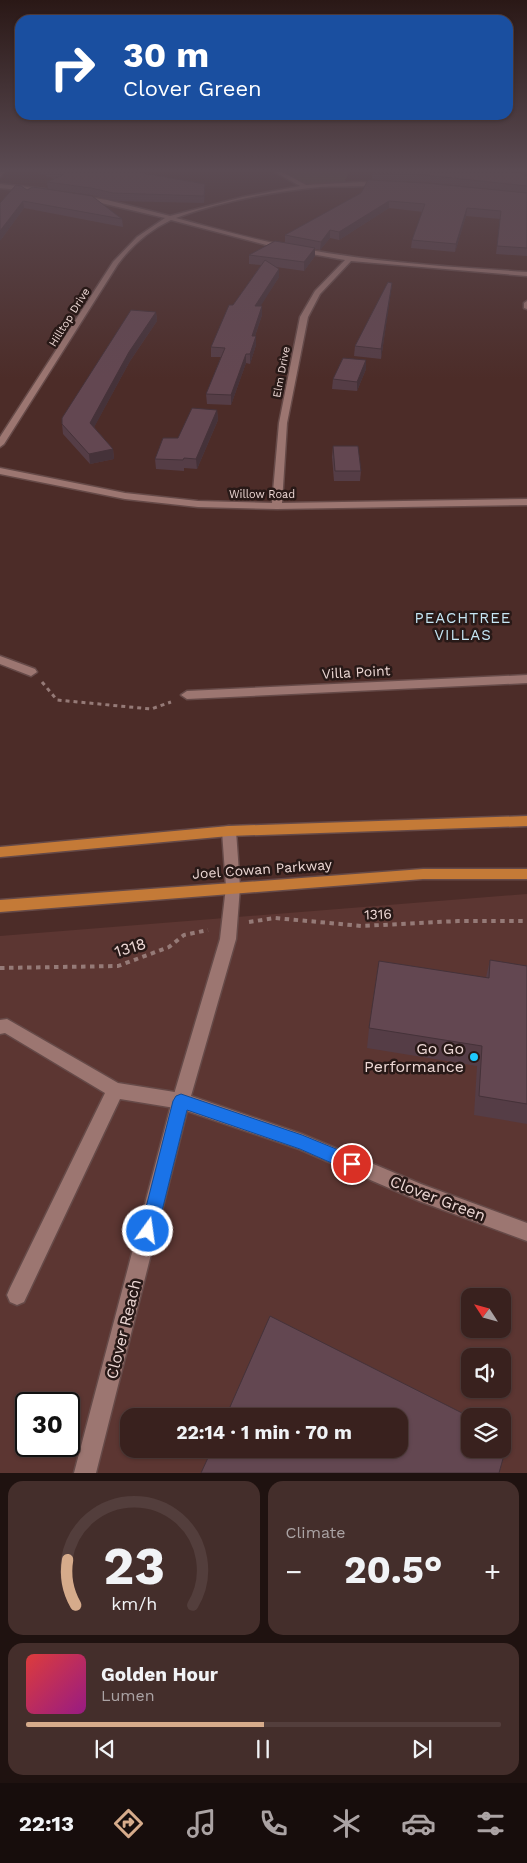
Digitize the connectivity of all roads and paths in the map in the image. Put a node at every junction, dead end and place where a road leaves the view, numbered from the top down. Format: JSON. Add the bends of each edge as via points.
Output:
{"nodes":[{"id":1,"x":137,"y":241,"type":"edge"},
{"id":2,"x":257,"y":241,"type":"edge"},
{"id":3,"x":350,"y":259,"type":"junction"},
{"id":4,"x":527,"y":274,"type":"edge"},
{"id":5,"x":0,"y":444,"type":"edge"},
{"id":6,"x":0,"y":471,"type":"edge"},
{"id":7,"x":527,"y":502,"type":"edge"},
{"id":8,"x":276,"y":506,"type":"junction"},
{"id":9,"x":0,"y":660,"type":"edge"},
{"id":10,"x":31,"y":672,"type":"joint"},
{"id":11,"x":527,"y":679,"type":"edge"},
{"id":12,"x":187,"y":696,"type":"joint"},
{"id":13,"x":527,"y":821,"type":"edge"},
{"id":14,"x":229,"y":831,"type":"junction"},
{"id":15,"x":0,"y":852,"type":"edge"},
{"id":16,"x":527,"y":874,"type":"edge"},
{"id":17,"x":234,"y":887,"type":"junction"},
{"id":18,"x":0,"y":906,"type":"edge"},
{"id":19,"x":527,"y":921,"type":"edge"},
{"id":20,"x":230,"y":925,"type":"junction"},
{"id":21,"x":0,"y":968,"type":"edge"},
{"id":22,"x":0,"y":1027,"type":"edge"},
{"id":23,"x":115,"y":1090,"type":"junction"},
{"id":24,"x":181,"y":1101,"type":"junction"},
{"id":25,"x":527,"y":1232,"type":"edge"},
{"id":26,"x":17,"y":1295,"type":"dead end"},
{"id":27,"x":85,"y":1473,"type":"edge"}],
"edges":[{"from":1,"to":5,"type":"street","name":"Hilltop Drive","via":[[115,263]]},
{"from":2,"to":3,"type":"street"},
{"from":3,"to":4,"type":"street"},
{"from":3,"to":8,"type":"street","name":"Elm Drive","via":[[314,295],[304,317],[283,422]]},
{"from":6,"to":8,"type":"street","name":"Willow Road","via":[[128,496],[198,504]]},
{"from":7,"to":8,"type":"street","name":"Willow Road"},
{"from":9,"to":10,"type":"street"},
{"from":10,"to":12,"type":"path","via":[[57,700],[151,709]]},
{"from":11,"to":12,"type":"street","name":"Villa Point"},
{"from":13,"to":14,"type":"main road"},
{"from":14,"to":15,"type":"main road"},
{"from":14,"to":17,"type":"street","name":"Clover Reach"},
{"from":16,"to":17,"type":"main road","name":"Joel Cowan Parkway","via":[[423,874]]},
{"from":17,"to":18,"type":"main road","name":"Joel Cowan Parkway"},
{"from":17,"to":20,"type":"street","name":"Clover Reach"},
{"from":19,"to":20,"type":"path","name":"1316","via":[[362,926],[274,918]]},
{"from":20,"to":21,"type":"path","name":"1318","via":[[184,935],[169,947],[118,966]]},
{"from":20,"to":24,"type":"street","name":"Clover Reach"},
{"from":22,"to":23,"type":"street","via":[[7,1026]]},
{"from":23,"to":24,"type":"street","name":"Clover Green"},
{"from":23,"to":26,"type":"street"},
{"from":24,"to":25,"type":"street","name":"Clover Green","via":[[302,1142],[419,1192]]},
{"from":24,"to":27,"type":"street","name":"Clover Reach"}]}
